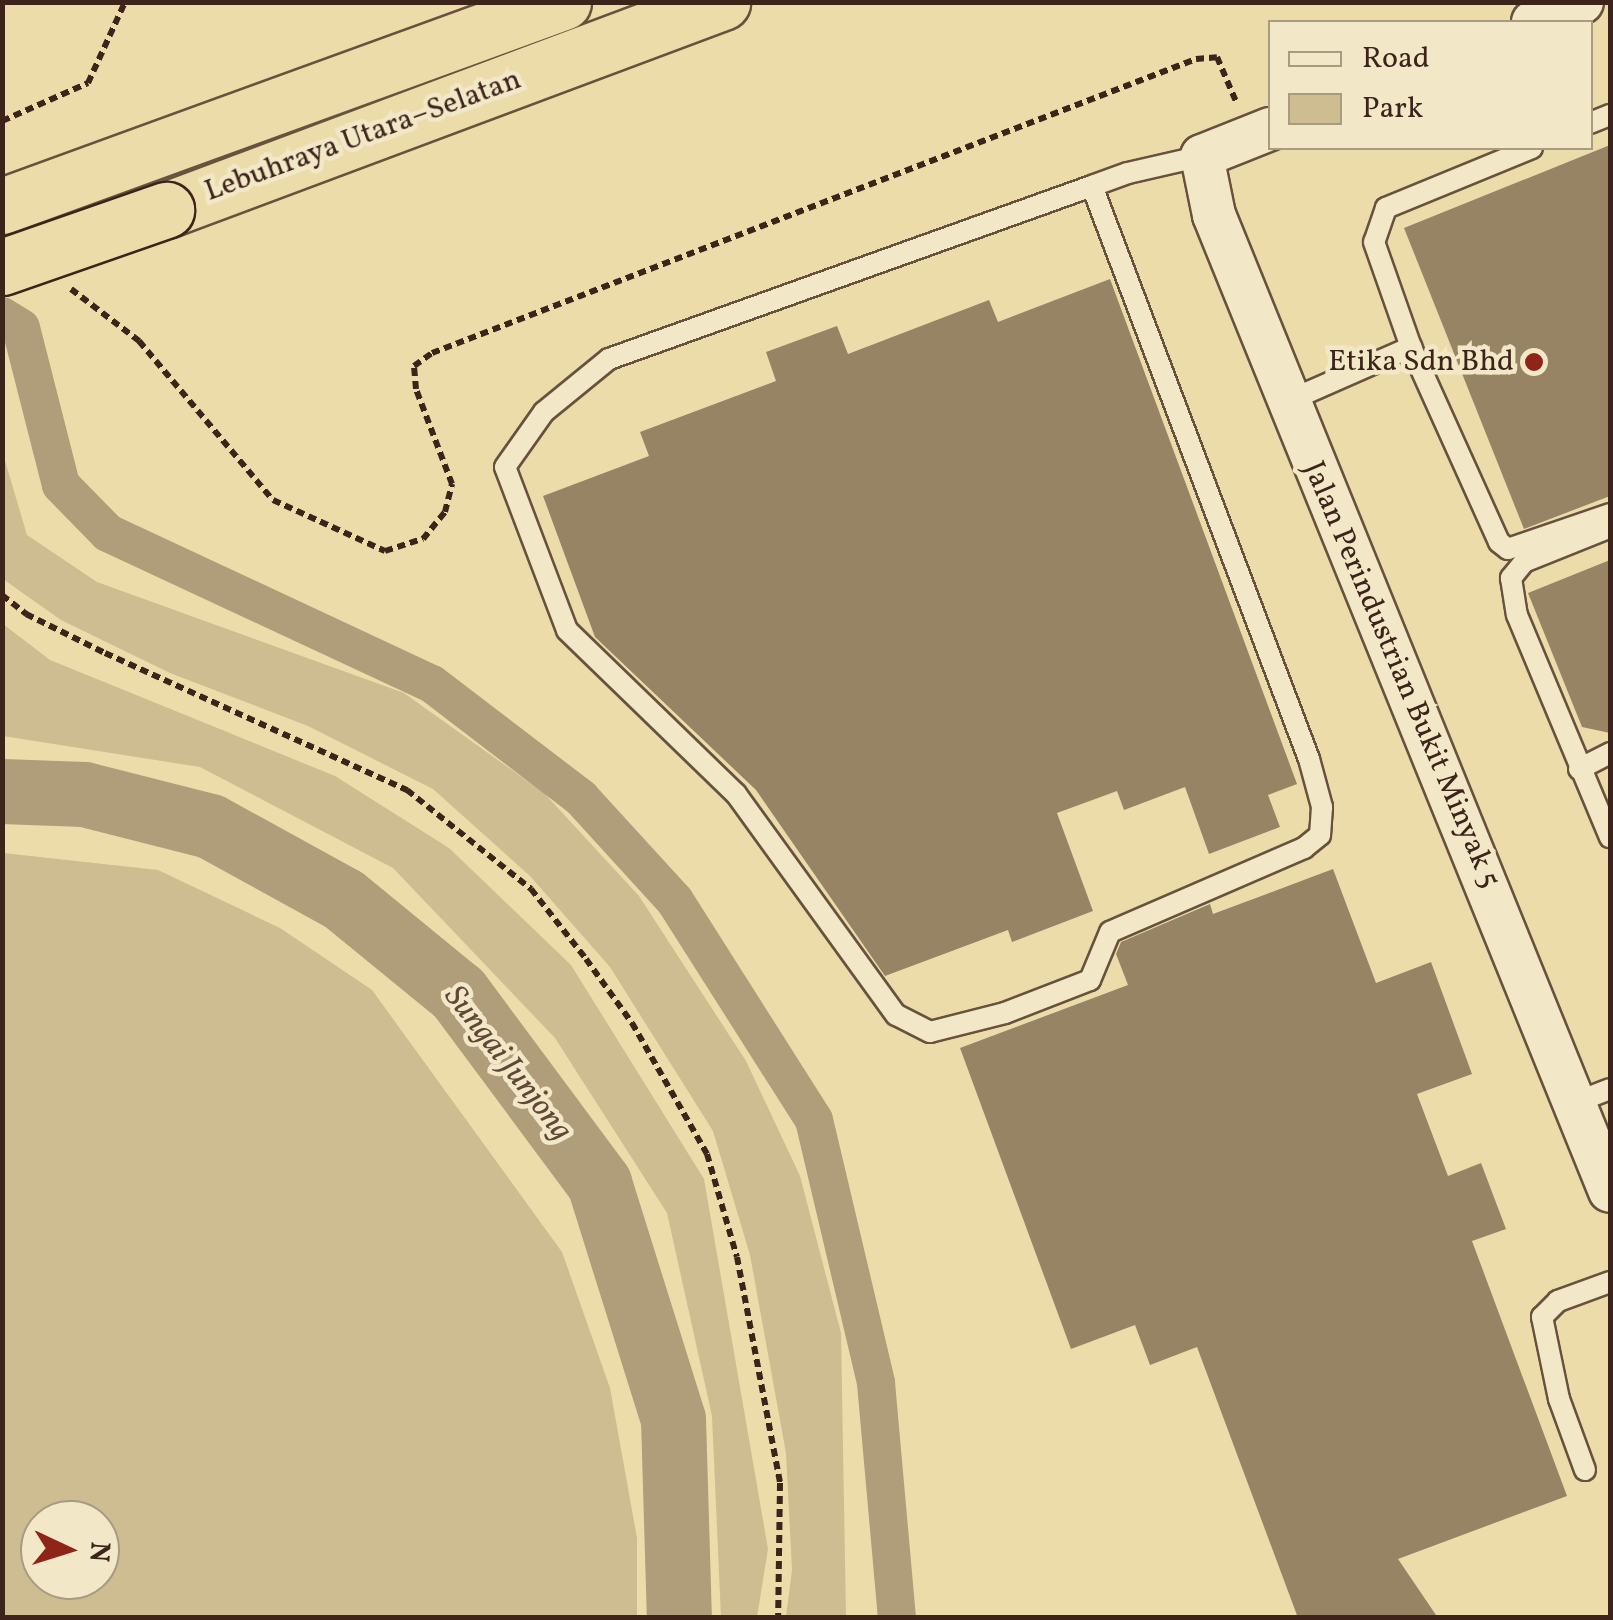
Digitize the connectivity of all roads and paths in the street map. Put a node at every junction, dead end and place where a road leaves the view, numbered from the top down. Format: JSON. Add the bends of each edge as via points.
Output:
{"nodes":[{"id":1,"x":124,"y":2,"type":"edge"},
{"id":2,"x":563,"y":2,"type":"edge"},
{"id":3,"x":722,"y":2,"type":"edge"},
{"id":4,"x":1582,"y":2,"type":"edge"},
{"id":5,"x":1537,"y":20,"type":"edge"},
{"id":6,"x":2,"y":121,"type":"edge"},
{"id":7,"x":1261,"y":133,"type":"edge"},
{"id":8,"x":1527,"y":150,"type":"edge"},
{"id":9,"x":1202,"y":156,"type":"junction"},
{"id":10,"x":1092,"y":186,"type":"junction"},
{"id":11,"x":2,"y":206,"type":"edge"},
{"id":12,"x":2,"y":267,"type":"edge"},
{"id":13,"x":56,"y":278,"type":"dead end"},
{"id":14,"x":1412,"y":348,"type":"junction"},
{"id":15,"x":1286,"y":402,"type":"junction"},
{"id":16,"x":1610,"y":514,"type":"edge"},
{"id":17,"x":1610,"y":527,"type":"edge"},
{"id":18,"x":2,"y":594,"type":"edge"},
{"id":19,"x":1610,"y":753,"type":"edge"},
{"id":20,"x":1579,"y":769,"type":"junction"},
{"id":21,"x":1610,"y":837,"type":"edge"},
{"id":22,"x":1595,"y":1095,"type":"edge"},
{"id":23,"x":1610,"y":1191,"type":"edge"},
{"id":24,"x":1610,"y":1282,"type":"edge"},
{"id":25,"x":1585,"y":1470,"type":"dead end"},
{"id":26,"x":778,"y":1618,"type":"edge"}],
"edges":[{"from":1,"to":6,"type":"path","via":[[88,82]]},
{"from":2,"to":11,"type":"highway","name":"Lebuhraya Utara–Selatan"},
{"from":3,"to":12,"type":"highway","name":"Lebuhraya Utara–Selatan","bridge":true},
{"from":4,"to":5,"type":"street"},
{"from":7,"to":9,"type":"street"},
{"from":7,"to":13,"type":"path","via":[[1217,58],[1196,59],[432,353],[414,366],[416,389],[452,484],[423,539],[386,551],[273,500],[138,341]]},
{"from":8,"to":14,"type":"lane","via":[[1386,208],[1375,223],[1374,242]]},
{"from":9,"to":10,"type":"lane"},
{"from":9,"to":15,"type":"street","name":"Jalan Perindustrian Bukit Minyak 5","via":[[1214,215]]},
{"from":10,"to":10,"type":"lane","via":[[609,359],[544,412],[505,467],[567,630],[736,794],[896,1015],[930,1032],[1005,1014],[1090,980],[1110,932],[1304,848],[1320,834],[1322,807],[1309,760]]},
{"from":14,"to":15,"type":"lane"},
{"from":14,"to":16,"type":"lane","via":[[1499,542],[1508,548]]},
{"from":15,"to":22,"type":"street","name":"Jalan Perindustrian Bukit Minyak 5"},
{"from":17,"to":20,"type":"lane","via":[[1524,562],[1511,578],[1517,615]]},
{"from":18,"to":26,"type":"path","via":[[26,614],[105,653],[406,790],[531,889],[586,959],[680,1101],[707,1154],[732,1240],[780,1483]]},
{"from":19,"to":20,"type":"lane"},
{"from":20,"to":21,"type":"lane"},
{"from":22,"to":23,"type":"street","name":"Jalan Perindustrian Bukit Minyak 5"},
{"from":24,"to":25,"type":"lane","via":[[1558,1301],[1542,1317],[1558,1399]]}]}
